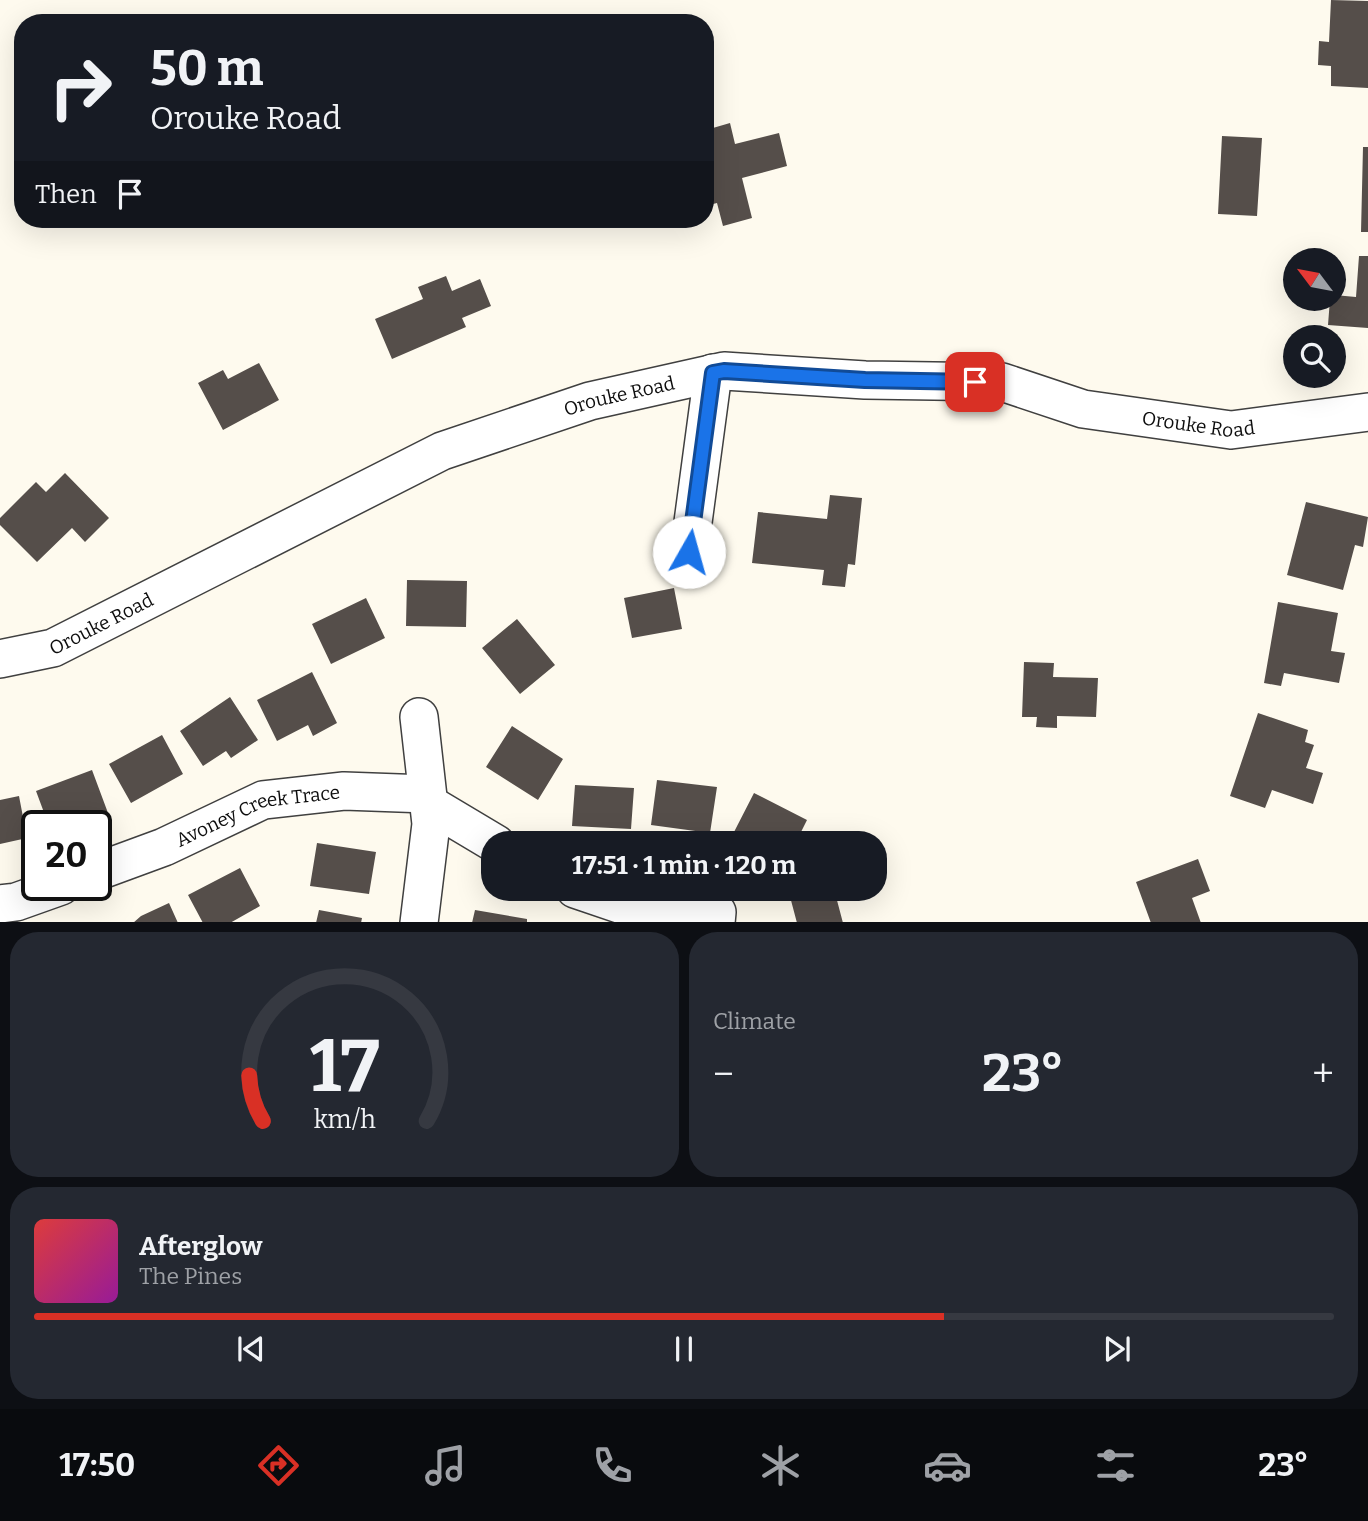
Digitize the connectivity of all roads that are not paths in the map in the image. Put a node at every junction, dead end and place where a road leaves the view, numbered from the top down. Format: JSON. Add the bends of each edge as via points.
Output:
{"nodes":[{"id":1,"x":713,"y":373,"type":"junction"},
{"id":2,"x":1368,"y":412,"type":"edge"},
{"id":3,"x":689,"y":552,"type":"dead end"},
{"id":4,"x":0,"y":659,"type":"edge"},
{"id":5,"x":419,"y":717,"type":"dead end"},
{"id":6,"x":428,"y":799,"type":"junction"},
{"id":7,"x":481,"y":834,"type":"edge"},
{"id":8,"x":112,"y":866,"type":"edge"},
{"id":9,"x":21,"y":900,"type":"edge"},
{"id":10,"x":610,"y":901,"type":"edge"},
{"id":11,"x":0,"y":904,"type":"edge"},
{"id":12,"x":419,"y":922,"type":"edge"},
{"id":13,"x":716,"y":922,"type":"edge"}],
"edges":[{"from":1,"to":2,"type":"street","name":"Orouke Road","via":[[1002,382],[1083,409],[1231,430]]},
{"from":1,"to":3,"type":"street"},
{"from":1,"to":4,"type":"street","name":"Orouke Road","via":[[590,401],[442,451],[53,648]]},
{"from":5,"to":6,"type":"street"},
{"from":6,"to":7,"type":"street"},
{"from":6,"to":8,"type":"street","name":"Avoney Creek Trace","via":[[344,791],[263,800]]},
{"from":6,"to":12,"type":"street","via":[[431,824]]},
{"from":9,"to":11,"type":"street"},
{"from":10,"to":13,"type":"street","via":[[718,912]]}]}
